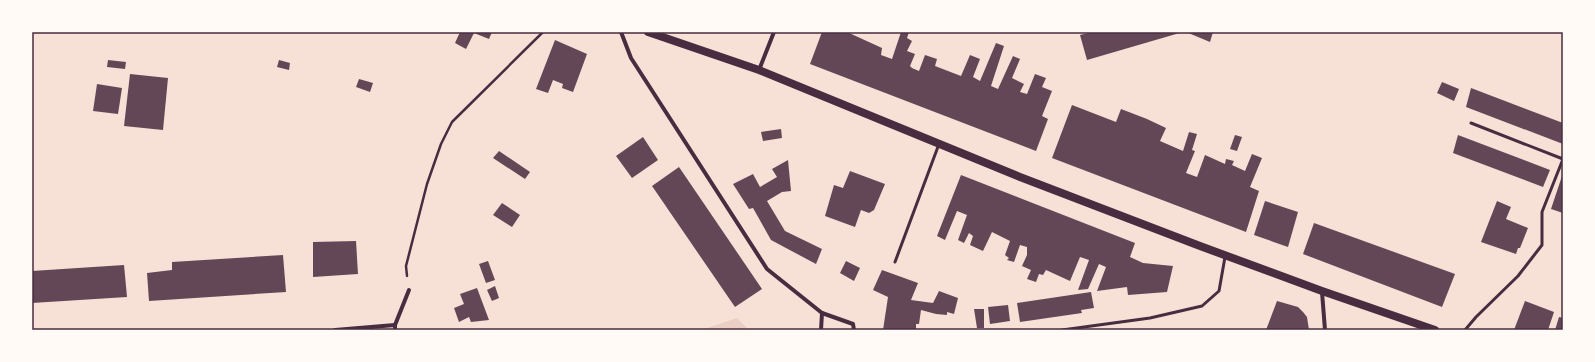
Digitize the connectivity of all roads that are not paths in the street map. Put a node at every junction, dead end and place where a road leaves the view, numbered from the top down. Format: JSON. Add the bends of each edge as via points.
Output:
{"nodes":[{"id":1,"x":621,"y":32,"type":"edge"},
{"id":2,"x":648,"y":32,"type":"edge"},
{"id":3,"x":774,"y":32,"type":"edge"},
{"id":4,"x":759,"y":70,"type":"junction"},
{"id":5,"x":1471,"y":123,"type":"dead end"},
{"id":6,"x":939,"y":143,"type":"junction"},
{"id":7,"x":1226,"y":255,"type":"junction"},
{"id":8,"x":895,"y":262,"type":"dead end"},
{"id":9,"x":409,"y":290,"type":"road end"},
{"id":10,"x":1322,"y":291,"type":"junction"},
{"id":11,"x":822,"y":313,"type":"junction"},
{"id":12,"x":395,"y":328,"type":"edge"},
{"id":13,"x":335,"y":330,"type":"edge"},
{"id":14,"x":821,"y":330,"type":"edge"},
{"id":15,"x":854,"y":330,"type":"edge"},
{"id":16,"x":1062,"y":330,"type":"edge"},
{"id":17,"x":1326,"y":330,"type":"edge"},
{"id":18,"x":1435,"y":330,"type":"edge"},
{"id":19,"x":1465,"y":330,"type":"edge"}],
"edges":[{"from":1,"to":11,"type":"street","via":[[631,58],[767,269]]},
{"from":2,"to":4,"type":"main road"},
{"from":3,"to":4,"type":"street"},
{"from":4,"to":6,"type":"main road"},
{"from":5,"to":19,"type":"lane","via":[[1563,159],[1542,212],[1542,245],[1518,276]]},
{"from":6,"to":7,"type":"main road","via":[[1020,177]]},
{"from":6,"to":8,"type":"lane"},
{"from":7,"to":10,"type":"main road"},
{"from":7,"to":16,"type":"lane","via":[[1219,291],[1202,306],[1150,318]]},
{"from":9,"to":12,"type":"street"},
{"from":10,"to":17,"type":"street"},
{"from":10,"to":18,"type":"main road"},
{"from":11,"to":14,"type":"street"},
{"from":11,"to":15,"type":"street","via":[[853,324]]},
{"from":12,"to":13,"type":"street"}]}
